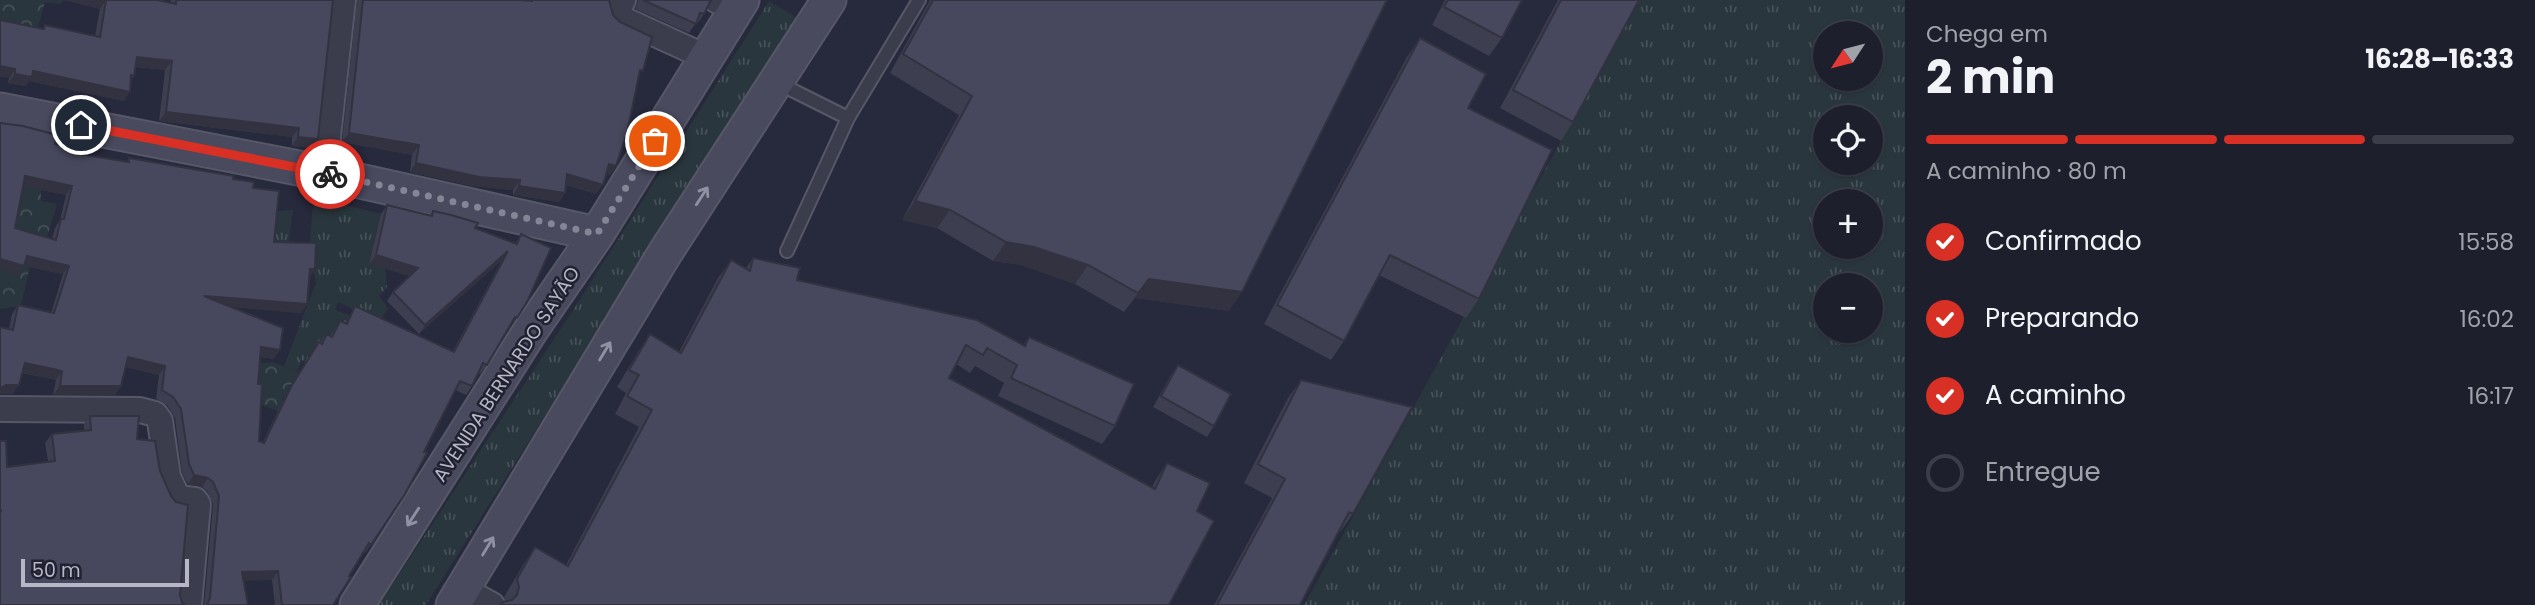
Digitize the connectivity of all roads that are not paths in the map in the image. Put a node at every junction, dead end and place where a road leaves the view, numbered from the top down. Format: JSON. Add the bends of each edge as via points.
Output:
{"nodes":[{"id":1,"x":343,"y":0,"type":"edge"},
{"id":2,"x":623,"y":0,"type":"edge"},
{"id":3,"x":827,"y":0,"type":"edge"},
{"id":4,"x":919,"y":0,"type":"edge"},
{"id":5,"x":732,"y":3,"type":"edge"},
{"id":6,"x":708,"y":58,"type":"junction"},
{"id":7,"x":776,"y":81,"type":"junction"},
{"id":8,"x":0,"y":110,"type":"edge"},
{"id":9,"x":848,"y":118,"type":"junction"},
{"id":10,"x":324,"y":173,"type":"junction"},
{"id":11,"x":597,"y":234,"type":"junction"},
{"id":12,"x":787,"y":251,"type":"dead end"},
{"id":13,"x":0,"y":409,"type":"edge"},
{"id":14,"x":458,"y":597,"type":"edge"},
{"id":15,"x":189,"y":605,"type":"edge"},
{"id":16,"x":357,"y":605,"type":"edge"},
{"id":17,"x":492,"y":605,"type":"edge"}],
"edges":[{"from":1,"to":10,"type":"street"},
{"from":2,"to":6,"type":"street","via":[[617,11],[620,18]]},
{"from":3,"to":7,"type":"street"},
{"from":4,"to":9,"type":"lane"},
{"from":5,"to":6,"type":"street","name":"AVENIDA BERNARDO SAYÃO"},
{"from":6,"to":11,"type":"street","name":"AVENIDA BERNARDO SAYÃO"},
{"from":7,"to":9,"type":"lane"},
{"from":14,"to":7,"type":"street","one_way":true,"via":[[665,253]]},
{"from":8,"to":10,"type":"street"},
{"from":9,"to":12,"type":"lane"},
{"from":10,"to":11,"type":"street"},
{"from":11,"to":16,"type":"street","name":"AVENIDA BERNARDO SAYÃO","one_way":true},
{"from":13,"to":15,"type":"street","via":[[140,410],[155,414],[169,482],[178,498],[198,504]]},
{"from":14,"to":17,"type":"street"}]}
